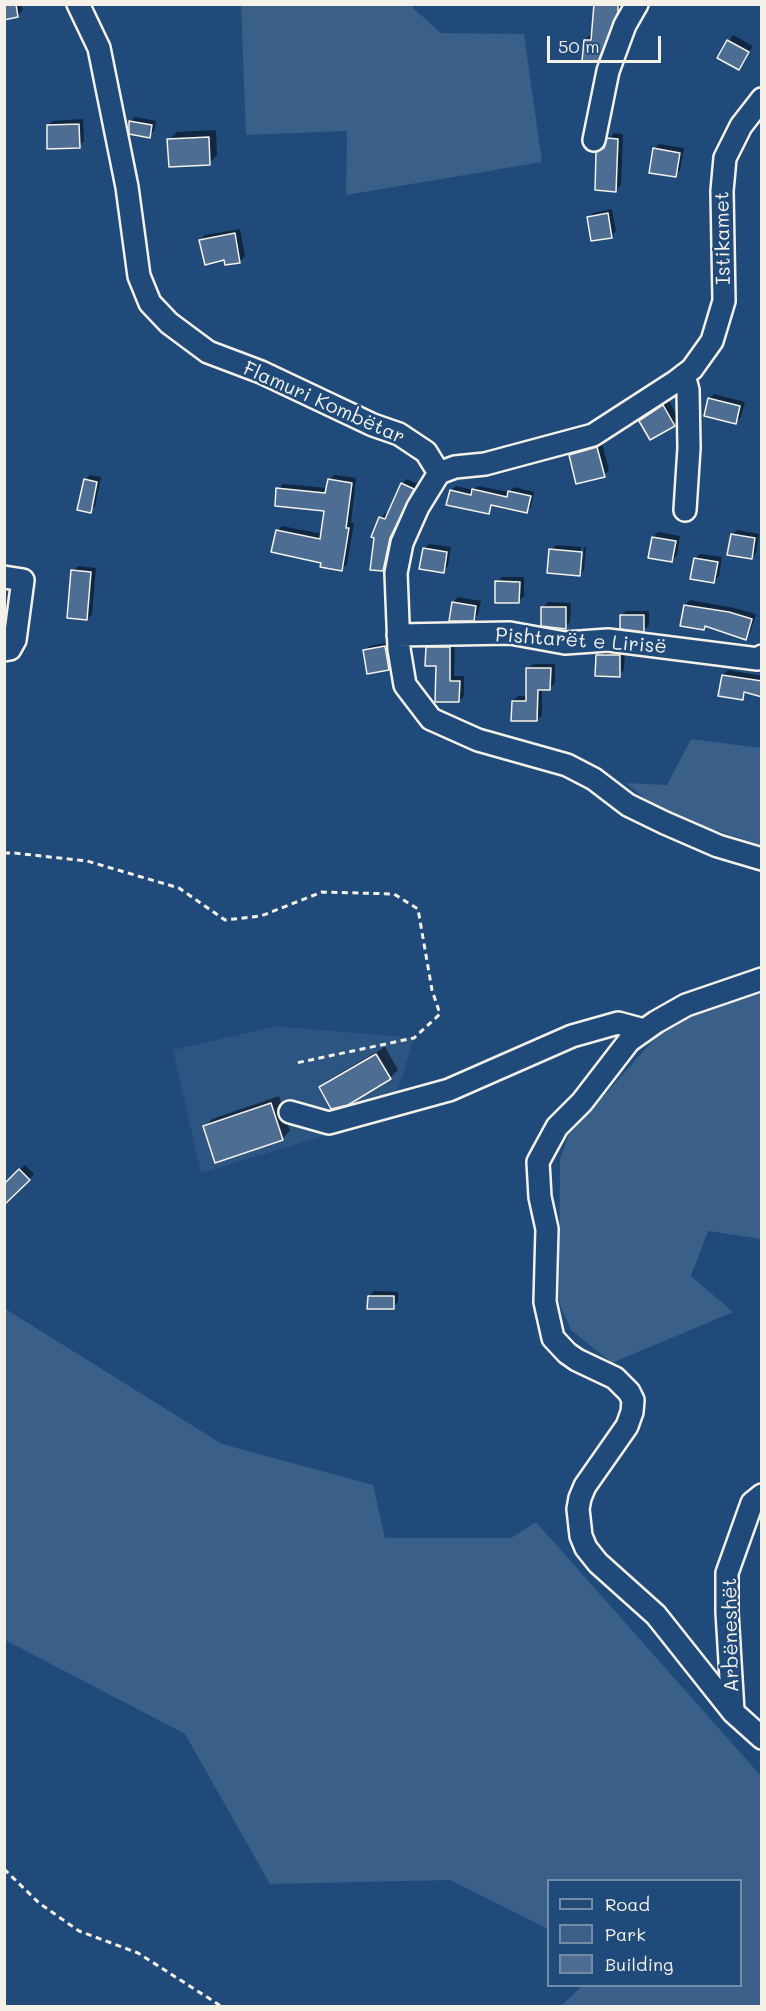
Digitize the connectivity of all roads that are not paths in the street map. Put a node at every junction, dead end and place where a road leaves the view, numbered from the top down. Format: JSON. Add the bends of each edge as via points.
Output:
{"nodes":[{"id":1,"x":78,"y":4,"type":"edge"},
{"id":2,"x":637,"y":4,"type":"edge"},
{"id":3,"x":762,"y":99,"type":"edge"},
{"id":4,"x":594,"y":140,"type":"dead end"},
{"id":5,"x":684,"y":375,"type":"junction"},
{"id":6,"x":439,"y":473,"type":"junction"},
{"id":7,"x":685,"y":510,"type":"dead end"},
{"id":8,"x":4,"y":577,"type":"edge"},
{"id":9,"x":398,"y":635,"type":"junction"},
{"id":10,"x":4,"y":650,"type":"edge"},
{"id":11,"x":762,"y":656,"type":"edge"},
{"id":12,"x":762,"y":859,"type":"edge"},
{"id":13,"x":762,"y":979,"type":"edge"},
{"id":14,"x":644,"y":1030,"type":"junction"},
{"id":15,"x":290,"y":1112,"type":"dead end"},
{"id":16,"x":762,"y":1496,"type":"edge"},
{"id":17,"x":733,"y":1712,"type":"junction"},
{"id":18,"x":762,"y":1738,"type":"edge"}],
"edges":[{"from":1,"to":6,"type":"street","name":"Flamuri Kombëtar","via":[[99,48],[127,187],[139,276],[150,303],[169,323],[208,352],[399,434],[426,452]]},
{"from":2,"to":4,"type":"street","via":[[608,71]]},
{"from":3,"to":5,"type":"street","name":"Istikamet","via":[[741,126],[725,158],[724,301],[712,341]]},
{"from":5,"to":6,"type":"street","name":"Istikamet","via":[[593,435]]},
{"from":5,"to":7,"type":"street","via":[[689,448]]},
{"from":6,"to":9,"type":"street","via":[[402,543],[396,573]]},
{"from":8,"to":10,"type":"street","via":[[22,580],[15,640],[10,649]]},
{"from":9,"to":11,"type":"street","name":"Pishtarët e Lirisë","via":[[510,633],[565,643],[608,639],[758,659]]},
{"from":9,"to":12,"type":"street","via":[[405,685],[431,719],[478,740],[567,765],[594,779],[628,805],[665,823],[718,846]]},
{"from":13,"to":14,"type":"street","via":[[686,1005]]},
{"from":14,"to":15,"type":"street","via":[[618,1023],[609,1025],[572,1036],[449,1090],[329,1123]]},
{"from":14,"to":17,"type":"street","via":[[629,1041],[582,1102],[556,1126],[538,1162],[547,1229],[545,1302],[553,1338],[577,1360],[615,1378],[633,1400],[627,1426],[580,1498],[579,1523],[586,1548],[656,1615]]},
{"from":16,"to":17,"type":"street","name":"Arbëneshët","via":[[752,1503],[727,1573]]},
{"from":17,"to":18,"type":"street"}]}
